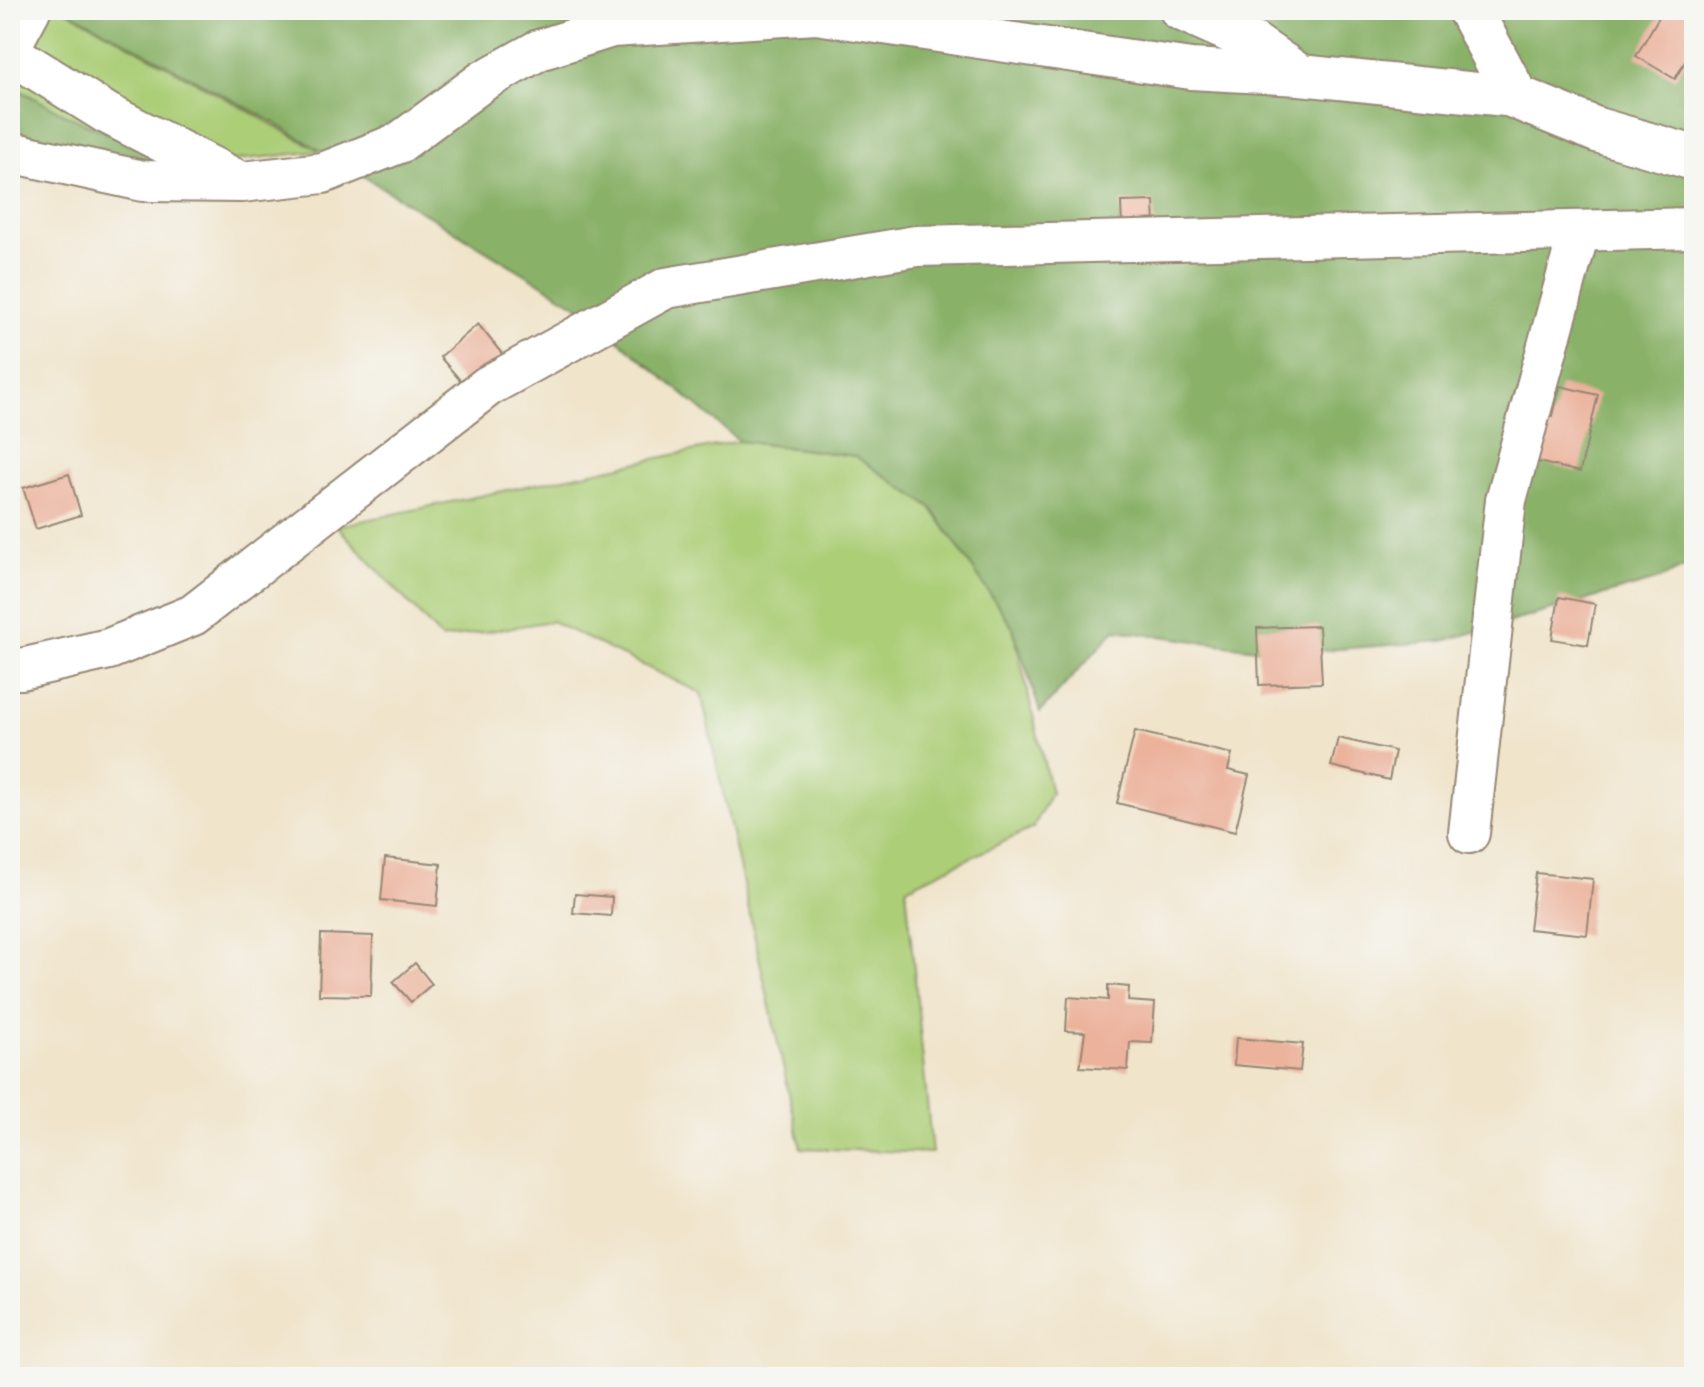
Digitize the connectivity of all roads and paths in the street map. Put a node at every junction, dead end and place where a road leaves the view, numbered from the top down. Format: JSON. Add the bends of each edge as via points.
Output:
{"nodes":[{"id":1,"x":30,"y":10,"type":"edge"},
{"id":2,"x":1180,"y":10,"type":"edge"},
{"id":3,"x":1470,"y":10,"type":"edge"},
{"id":4,"x":10,"y":47,"type":"edge"},
{"id":5,"x":10,"y":53,"type":"edge"},
{"id":6,"x":1300,"y":75,"type":"junction"},
{"id":7,"x":1516,"y":97,"type":"junction"},
{"id":8,"x":10,"y":152,"type":"edge"},
{"id":9,"x":1694,"y":158,"type":"edge"},
{"id":10,"x":242,"y":182,"type":"junction"},
{"id":11,"x":1694,"y":228,"type":"edge"},
{"id":12,"x":1579,"y":232,"type":"junction"},
{"id":13,"x":10,"y":669,"type":"edge"},
{"id":14,"x":1469,"y":833,"type":"dead end"}],
"edges":[{"from":1,"to":4,"type":"street"},
{"from":2,"to":6,"type":"street","via":[[1254,43]]},
{"from":3,"to":7,"type":"street"},
{"from":5,"to":10,"type":"street","via":[[106,113]]},
{"from":6,"to":7,"type":"street"},
{"from":6,"to":10,"type":"street","via":[[1191,69],[816,14],[612,27],[539,50],[483,81],[399,143],[323,173]]},
{"from":7,"to":9,"type":"street","via":[[1597,130]]},
{"from":8,"to":10,"type":"street","via":[[143,181]]},
{"from":11,"to":12,"type":"street"},
{"from":12,"to":13,"type":"street","via":[[916,246],[666,288],[488,386],[193,615],[109,649]]},
{"from":12,"to":14,"type":"street","via":[[1506,500]]}]}
